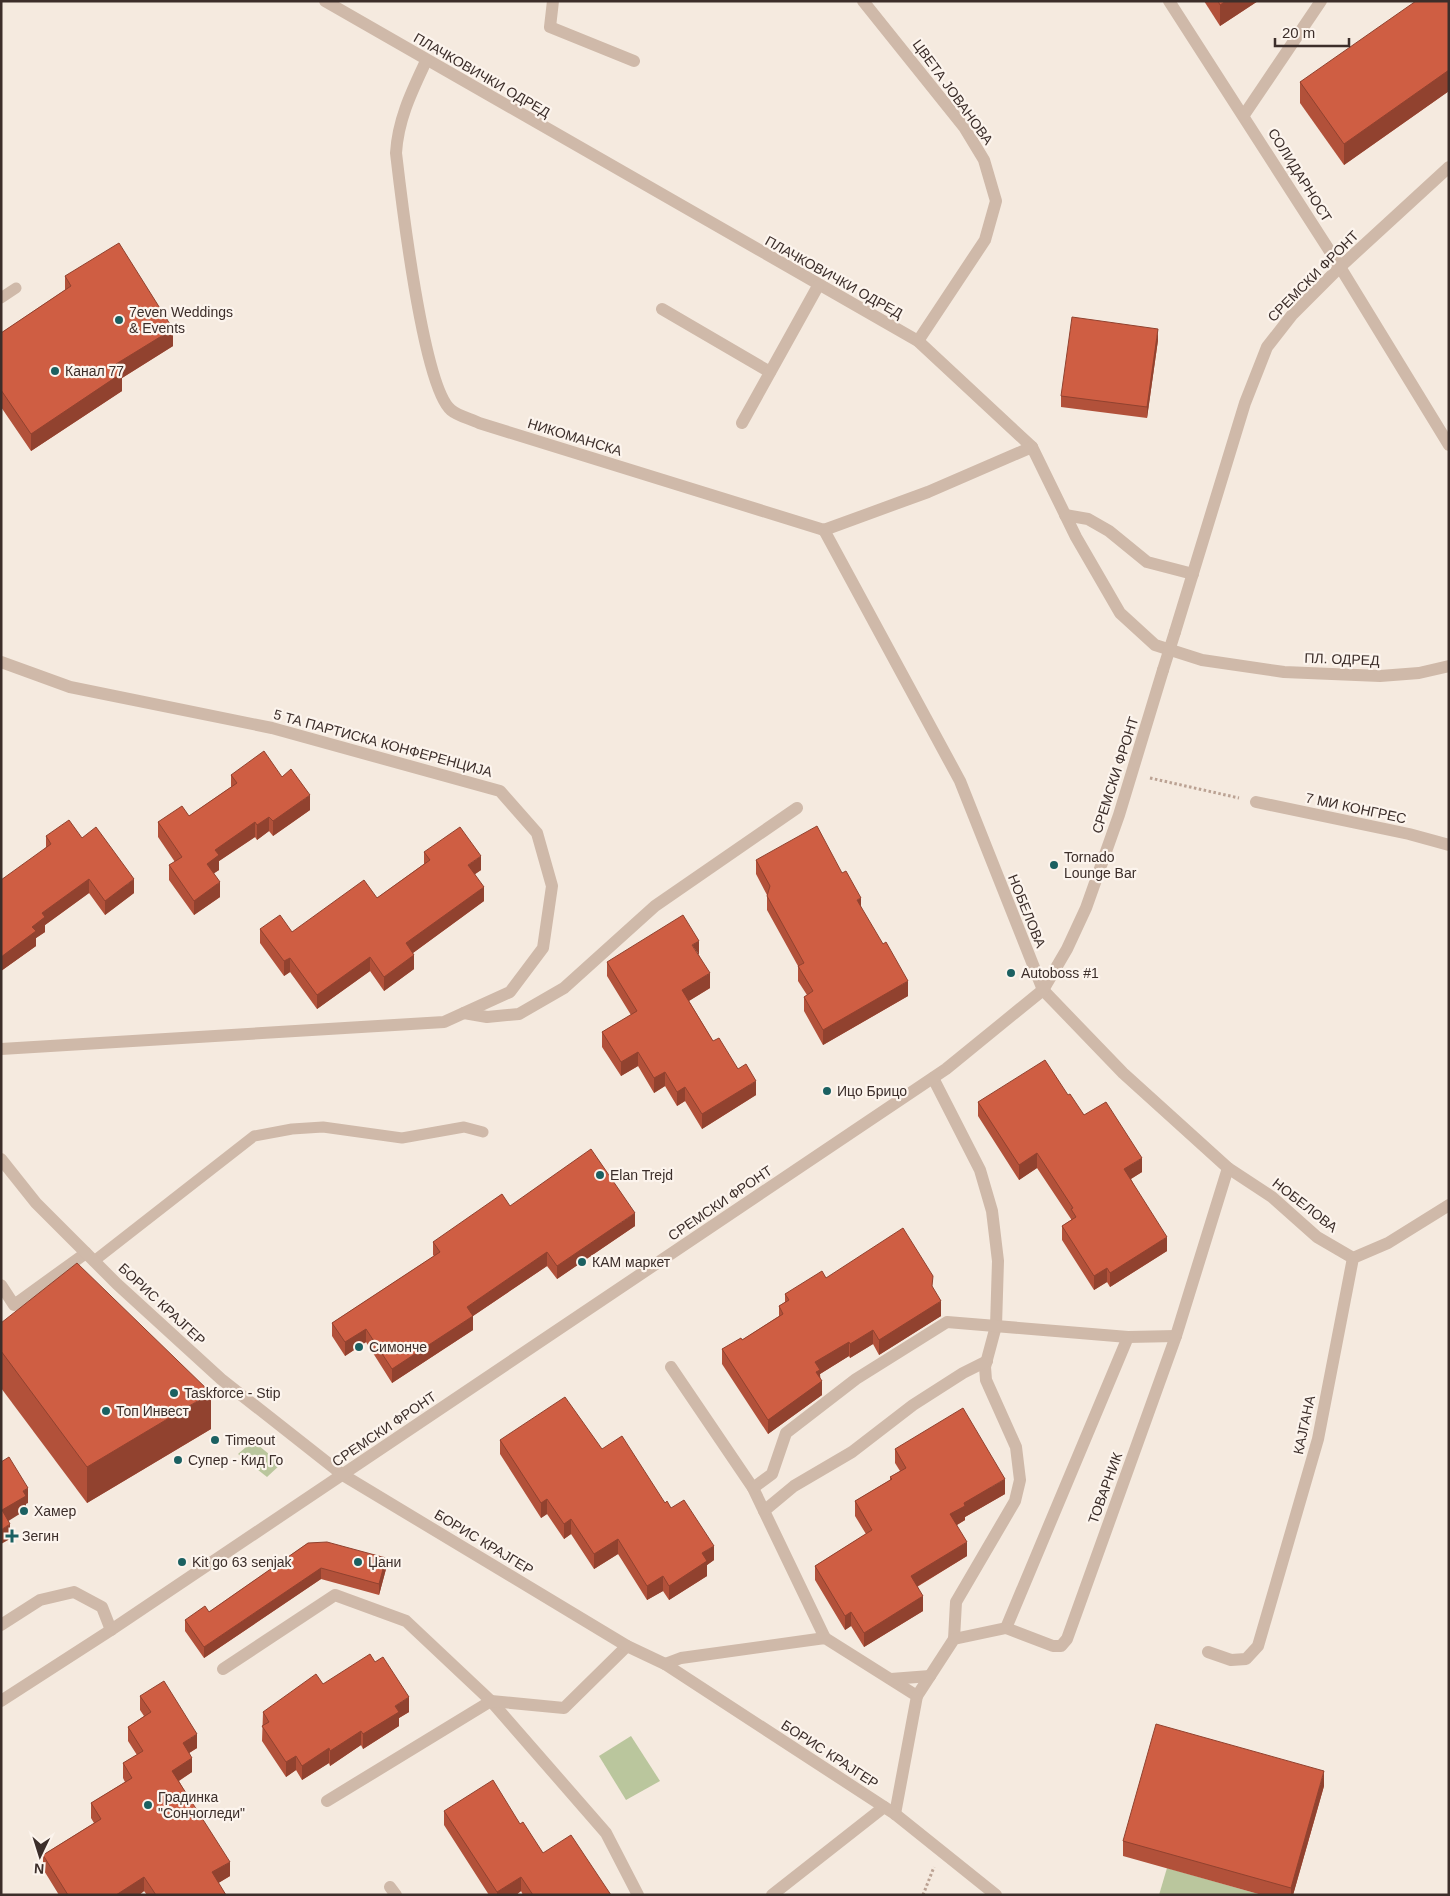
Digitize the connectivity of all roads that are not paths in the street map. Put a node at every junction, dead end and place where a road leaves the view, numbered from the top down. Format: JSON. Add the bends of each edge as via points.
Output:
{"nodes":[{"id":1,"x":325,"y":1,"type":"edge"},
{"id":2,"x":553,"y":1,"type":"edge"},
{"id":3,"x":863,"y":1,"type":"edge"},
{"id":4,"x":1169,"y":1,"type":"edge"},
{"id":5,"x":1321,"y":1,"type":"edge"},
{"id":6,"x":426,"y":61,"type":"junction"},
{"id":7,"x":634,"y":61,"type":"dead end"},
{"id":8,"x":1244,"y":115,"type":"junction"},
{"id":9,"x":1449,"y":167,"type":"edge"},
{"id":10,"x":1340,"y":267,"type":"junction"},
{"id":11,"x":818,"y":286,"type":"junction"},
{"id":12,"x":16,"y":288,"type":"dead end"},
{"id":13,"x":1,"y":298,"type":"edge"},
{"id":14,"x":662,"y":309,"type":"dead end"},
{"id":15,"x":918,"y":341,"type":"junction"},
{"id":16,"x":770,"y":372,"type":"junction"},
{"id":17,"x":742,"y":423,"type":"dead end"},
{"id":18,"x":1449,"y":445,"type":"edge"},
{"id":19,"x":1032,"y":447,"type":"junction"},
{"id":20,"x":1065,"y":515,"type":"junction"},
{"id":21,"x":824,"y":530,"type":"junction"},
{"id":22,"x":1192,"y":574,"type":"junction"},
{"id":23,"x":1,"y":662,"type":"edge"},
{"id":24,"x":1235,"y":665,"type":"joint"},
{"id":25,"x":1449,"y":666,"type":"edge"},
{"id":26,"x":1256,"y":802,"type":"road end"},
{"id":27,"x":797,"y":808,"type":"dead end"},
{"id":28,"x":1449,"y":845,"type":"edge"},
{"id":29,"x":1043,"y":990,"type":"junction"},
{"id":30,"x":464,"y":1013,"type":"junction"},
{"id":31,"x":1,"y":1049,"type":"edge"},
{"id":32,"x":933,"y":1078,"type":"junction"},
{"id":33,"x":483,"y":1132,"type":"dead end"},
{"id":34,"x":1,"y":1159,"type":"edge"},
{"id":35,"x":1228,"y":1168,"type":"junction"},
{"id":36,"x":1449,"y":1206,"type":"edge"},
{"id":37,"x":90,"y":1257,"type":"junction"},
{"id":38,"x":1353,"y":1258,"type":"junction"},
{"id":39,"x":1,"y":1285,"type":"edge"},
{"id":40,"x":996,"y":1326,"type":"junction"},
{"id":41,"x":1128,"y":1336,"type":"junction"},
{"id":42,"x":1176,"y":1336,"type":"junction"},
{"id":43,"x":987,"y":1361,"type":"junction"},
{"id":44,"x":671,"y":1367,"type":"dead end"},
{"id":45,"x":343,"y":1475,"type":"junction"},
{"id":46,"x":753,"y":1488,"type":"junction"},
{"id":47,"x":764,"y":1511,"type":"junction"},
{"id":48,"x":1,"y":1625,"type":"edge"},
{"id":49,"x":1006,"y":1628,"type":"junction"},
{"id":50,"x":111,"y":1630,"type":"junction"},
{"id":51,"x":825,"y":1638,"type":"junction"},
{"id":52,"x":954,"y":1639,"type":"junction"},
{"id":53,"x":627,"y":1646,"type":"junction"},
{"id":54,"x":1208,"y":1652,"type":"dead end"},
{"id":55,"x":665,"y":1664,"type":"junction"},
{"id":56,"x":223,"y":1669,"type":"dead end"},
{"id":57,"x":930,"y":1676,"type":"junction"},
{"id":58,"x":891,"y":1679,"type":"junction"},
{"id":59,"x":918,"y":1696,"type":"junction"},
{"id":60,"x":1,"y":1701,"type":"edge"},
{"id":61,"x":491,"y":1701,"type":"junction"},
{"id":62,"x":327,"y":1801,"type":"dead end"},
{"id":63,"x":884,"y":1807,"type":"junction"},
{"id":64,"x":895,"y":1814,"type":"junction"},
{"id":65,"x":638,"y":1895,"type":"edge"},
{"id":66,"x":772,"y":1895,"type":"edge"},
{"id":67,"x":996,"y":1895,"type":"edge"}],
"edges":[{"from":1,"to":6,"type":"street","name":"ПЛАЧКОВИЧКИ ОДРЕД"},
{"from":2,"to":7,"type":"street","via":[[550,27]]},
{"from":3,"to":15,"type":"street","name":"ЦВЕТА ЈОВАНОВА","via":[[964,127],[984,160],[996,201],[985,240]]},
{"from":4,"to":8,"type":"street","name":"СОЛИДАРНОСТ"},
{"from":5,"to":8,"type":"street"},
{"from":6,"to":11,"type":"street","name":"ПЛАЧКОВИЧКИ ОДРЕД"},
{"from":6,"to":21,"type":"street","name":"НИКОМАНСКА","via":[[403,112],[397,132],[396,153],[418,305],[436,383],[450,410],[479,423]]},
{"from":8,"to":10,"type":"street","name":"СОЛИДАРНОСТ"},
{"from":9,"to":10,"type":"street","name":"СРЕМСКИ ФРОНТ"},
{"from":10,"to":18,"type":"street","name":"СОЛИДАРНОСТ"},
{"from":10,"to":22,"type":"street","name":"СРЕМСКИ ФРОНТ","via":[[1292,315],[1267,347],[1245,403]]},
{"from":11,"to":15,"type":"street","name":"ПЛАЧКОВИЧКИ ОДРЕД"},
{"from":11,"to":16,"type":"street"},
{"from":12,"to":13,"type":"lane"},
{"from":14,"to":16,"type":"street"},
{"from":15,"to":19,"type":"street","name":"ПЛАЧКОВИЧКИ ОДРЕД"},
{"from":16,"to":17,"type":"street"},
{"from":19,"to":20,"type":"street","name":"ПЛАЧКОВИЧКИ ОДРЕД"},
{"from":19,"to":21,"type":"street","via":[[928,492]]},
{"from":20,"to":22,"type":"street","via":[[1088,519],[1109,531],[1147,562]]},
{"from":20,"to":24,"type":"street","name":"ПЛАЧКОВИЧКИ ОДРЕД","via":[[1120,613],[1138,631],[1155,645],[1178,654]]},
{"from":21,"to":29,"type":"street","name":"НОБЕЛОВА","via":[[960,782]]},
{"from":22,"to":29,"type":"street","name":"СРЕМСКИ ФРОНТ","bridge":true,"via":[[1086,908]]},
{"from":23,"to":30,"type":"street","name":"5 ТА ПАРТИСКА КОНФЕРЕНЦИЈА","via":[[70,687],[272,728],[500,791],[537,833],[540,842],[552,886],[543,948],[510,992]]},
{"from":24,"to":25,"type":"street","name":"ПЛ. ОДРЕД","via":[[1284,672],[1380,676],[1419,673]]},
{"from":26,"to":28,"type":"street","name":"7 МИ КОНГРЕС"},
{"from":27,"to":30,"type":"street","via":[[655,906],[564,988],[519,1014],[487,1017]]},
{"from":29,"to":32,"type":"street","name":"СРЕМСКИ ФРОНТ"},
{"from":29,"to":35,"type":"street","name":"НОБЕЛОВА","via":[[1123,1073]]},
{"from":30,"to":31,"type":"street","name":"5 ТА ПАРТИСКА КОНФЕРЕНЦИЈА","via":[[444,1022]]},
{"from":32,"to":40,"type":"street","via":[[980,1170],[992,1211],[998,1261]]},
{"from":32,"to":45,"type":"street","name":"СРЕМСКИ ФРОНТ"},
{"from":33,"to":37,"type":"lane","via":[[464,1127],[402,1138],[323,1127],[254,1136]]},
{"from":34,"to":37,"type":"street","name":"БОРИС КРАЈГЕР","via":[[36,1203]]},
{"from":35,"to":38,"type":"street","name":"НОБЕЛОВА","via":[[1272,1197],[1317,1237]]},
{"from":35,"to":42,"type":"street","name":"ТОВАРНИК"},
{"from":36,"to":38,"type":"street","via":[[1388,1243]]},
{"from":37,"to":39,"type":"street","via":[[14,1305]]},
{"from":37,"to":45,"type":"street","name":"БОРИС КРАЈГЕР","via":[[221,1379]]},
{"from":38,"to":54,"type":"street","name":"КАЈГАНА","via":[[1318,1439],[1258,1646],[1246,1659],[1231,1660]]},
{"from":40,"to":41,"type":"street"},
{"from":40,"to":43,"type":"street"},
{"from":40,"to":46,"type":"street","via":[[947,1322],[856,1379],[786,1433],[772,1474]]},
{"from":41,"to":42,"type":"street"},
{"from":41,"to":49,"type":"street"},
{"from":42,"to":49,"type":"street","name":"ТОВАРНИК","via":[[1067,1639],[1061,1646],[1053,1646]]},
{"from":43,"to":47,"type":"street","via":[[963,1372],[913,1405],[852,1452],[794,1486]]},
{"from":43,"to":52,"type":"street","via":[[986,1380],[1016,1447],[1020,1480],[1015,1501],[956,1602]]},
{"from":44,"to":46,"type":"street"},
{"from":45,"to":50,"type":"street","name":"СРЕМСКИ ФРОНТ"},
{"from":45,"to":53,"type":"street","name":"БОРИС КРАЈГЕР"},
{"from":46,"to":47,"type":"street"},
{"from":47,"to":51,"type":"street"},
{"from":48,"to":50,"type":"street","via":[[40,1600],[74,1592],[102,1607]]},
{"from":49,"to":52,"type":"street"},
{"from":50,"to":60,"type":"street","name":"СРЕМСКИ ФРОНТ"},
{"from":51,"to":55,"type":"street","via":[[681,1658]]},
{"from":51,"to":58,"type":"street"},
{"from":52,"to":57,"type":"street"},
{"from":53,"to":55,"type":"street","name":"БОРИС КРАЈГЕР"},
{"from":53,"to":61,"type":"street","via":[[564,1708]]},
{"from":55,"to":63,"type":"street","name":"БОРИС КРАЈГЕР"},
{"from":56,"to":61,"type":"street","via":[[335,1595],[406,1621]]},
{"from":57,"to":58,"type":"street"},
{"from":57,"to":59,"type":"street"},
{"from":58,"to":59,"type":"street"},
{"from":59,"to":64,"type":"street"},
{"from":61,"to":62,"type":"street"},
{"from":61,"to":65,"type":"street","via":[[606,1834]]},
{"from":63,"to":64,"type":"street","name":"БОРИС КРАЈГЕР"},
{"from":63,"to":66,"type":"street"},
{"from":64,"to":67,"type":"street","name":"БОРИС КРАЈГЕР"}]}
